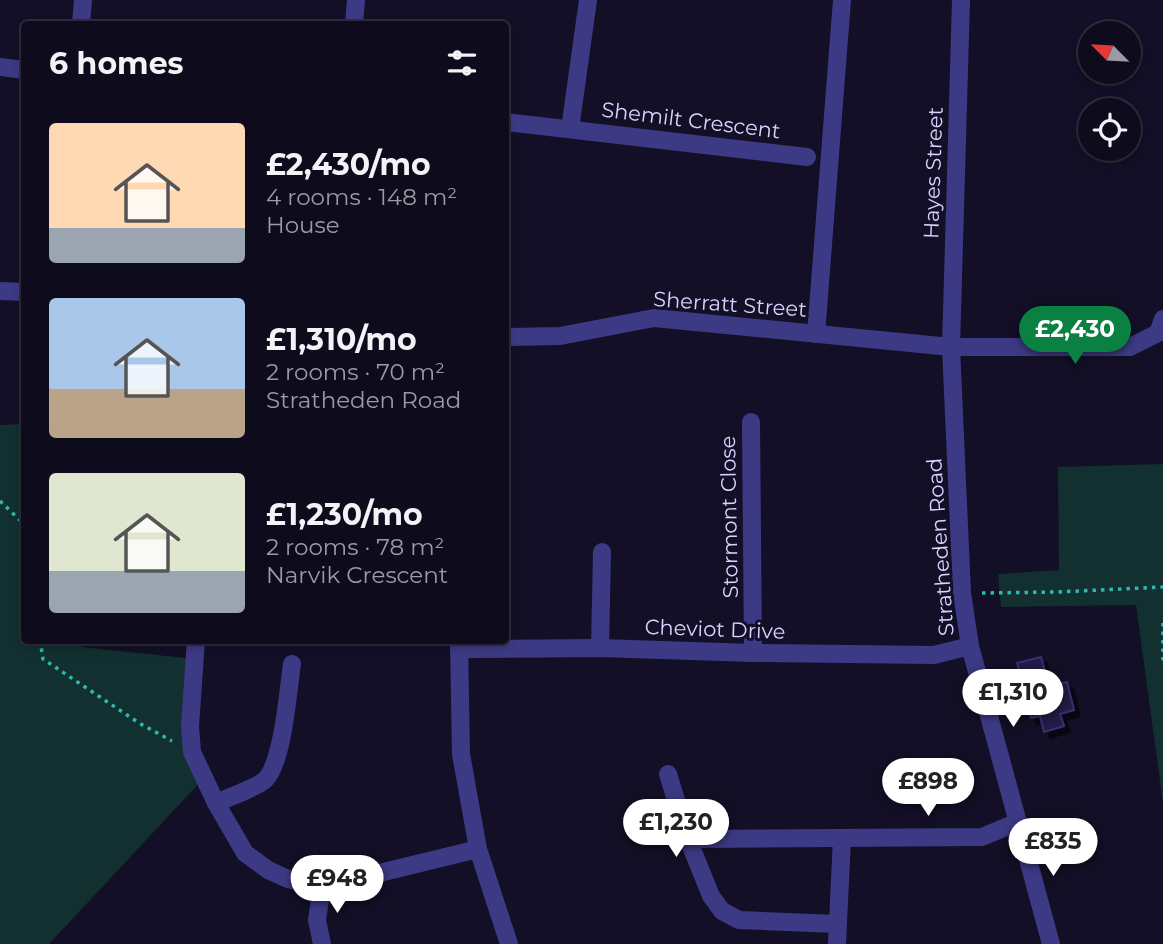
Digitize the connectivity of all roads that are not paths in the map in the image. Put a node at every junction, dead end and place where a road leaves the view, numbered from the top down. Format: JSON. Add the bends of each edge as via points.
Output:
{"nodes":[{"id":1,"x":83,"y":0,"type":"edge"},
{"id":2,"x":356,"y":0,"type":"edge"},
{"id":3,"x":588,"y":0,"type":"edge"},
{"id":4,"x":842,"y":0,"type":"edge"},
{"id":5,"x":961,"y":0,"type":"edge"},
{"id":6,"x":81,"y":21,"type":"edge"},
{"id":7,"x":354,"y":21,"type":"edge"},
{"id":8,"x":0,"y":67,"type":"edge"},
{"id":9,"x":21,"y":70,"type":"edge"},
{"id":10,"x":509,"y":122,"type":"edge"},
{"id":11,"x":570,"y":129,"type":"junction"},
{"id":12,"x":807,"y":157,"type":"dead end"},
{"id":13,"x":0,"y":291,"type":"edge"},
{"id":14,"x":21,"y":292,"type":"edge"},
{"id":15,"x":1163,"y":319,"type":"edge"},
{"id":16,"x":816,"y":334,"type":"junction"},
{"id":17,"x":509,"y":337,"type":"edge"},
{"id":18,"x":951,"y":347,"type":"junction"},
{"id":19,"x":749,"y":421,"type":"dead end"},
{"id":20,"x":602,"y":552,"type":"dead end"},
{"id":21,"x":196,"y":644,"type":"edge"},
{"id":22,"x":458,"y":645,"type":"edge"},
{"id":23,"x":970,"y":646,"type":"junction"},
{"id":24,"x":600,"y":648,"type":"junction"},
{"id":25,"x":753,"y":653,"type":"junction"},
{"id":26,"x":292,"y":664,"type":"dead end"},
{"id":27,"x":668,"y":774,"type":"dead end"},
{"id":28,"x":216,"y":803,"type":"junction"},
{"id":29,"x":1018,"y":822,"type":"junction"},
{"id":30,"x":842,"y":838,"type":"junction"},
{"id":31,"x":688,"y":839,"type":"junction"},
{"id":32,"x":478,"y":849,"type":"junction"},
{"id":33,"x":322,"y":887,"type":"junction"},
{"id":34,"x":836,"y":925,"type":"junction"},
{"id":35,"x":322,"y":944,"type":"edge"},
{"id":36,"x":509,"y":944,"type":"edge"},
{"id":37,"x":837,"y":944,"type":"edge"},
{"id":38,"x":1051,"y":944,"type":"edge"}],
"edges":[{"from":1,"to":6,"type":"street"},
{"from":2,"to":7,"type":"street"},
{"from":3,"to":11,"type":"street","name":"Shemilt Crescent"},
{"from":4,"to":16,"type":"street"},
{"from":5,"to":18,"type":"street","name":"Hayes Street"},
{"from":8,"to":9,"type":"street"},
{"from":10,"to":11,"type":"street","name":"Shemilt Crescent"},
{"from":11,"to":12,"type":"street","name":"Shemilt Crescent"},
{"from":13,"to":14,"type":"street"},
{"from":15,"to":18,"type":"street","name":"Sherratt Street","via":[[1158,333],[1130,347]]},
{"from":16,"to":17,"type":"street","name":"Sherratt Street","via":[[654,318],[560,336]]},
{"from":16,"to":18,"type":"street","name":"Sherratt Street"},
{"from":18,"to":23,"type":"street","name":"Stratheden Road","via":[[962,593]]},
{"from":19,"to":25,"type":"street","name":"Stormont Close"},
{"from":20,"to":24,"type":"street"},
{"from":21,"to":28,"type":"street","via":[[192,752]]},
{"from":22,"to":24,"type":"street","name":"Cheviot Drive"},
{"from":22,"to":32,"type":"street","via":[[461,754]]},
{"from":23,"to":25,"type":"street","name":"Cheviot Drive","via":[[934,655]]},
{"from":23,"to":29,"type":"street","name":"Stratheden Road"},
{"from":24,"to":25,"type":"street","name":"Cheviot Drive"},
{"from":26,"to":28,"type":"street","via":[[281,740],[265,780]]},
{"from":27,"to":31,"type":"street"},
{"from":28,"to":33,"type":"street","via":[[245,853],[288,879]]},
{"from":29,"to":30,"type":"street","via":[[982,836]]},
{"from":29,"to":38,"type":"street","name":"Stratheden Road"},
{"from":30,"to":31,"type":"street"},
{"from":30,"to":34,"type":"street"},
{"from":31,"to":34,"type":"street","via":[[711,897],[722,911],[738,920]]},
{"from":32,"to":33,"type":"street"},
{"from":32,"to":36,"type":"street"},
{"from":33,"to":35,"type":"street","via":[[317,920]]},
{"from":34,"to":37,"type":"street"}]}
